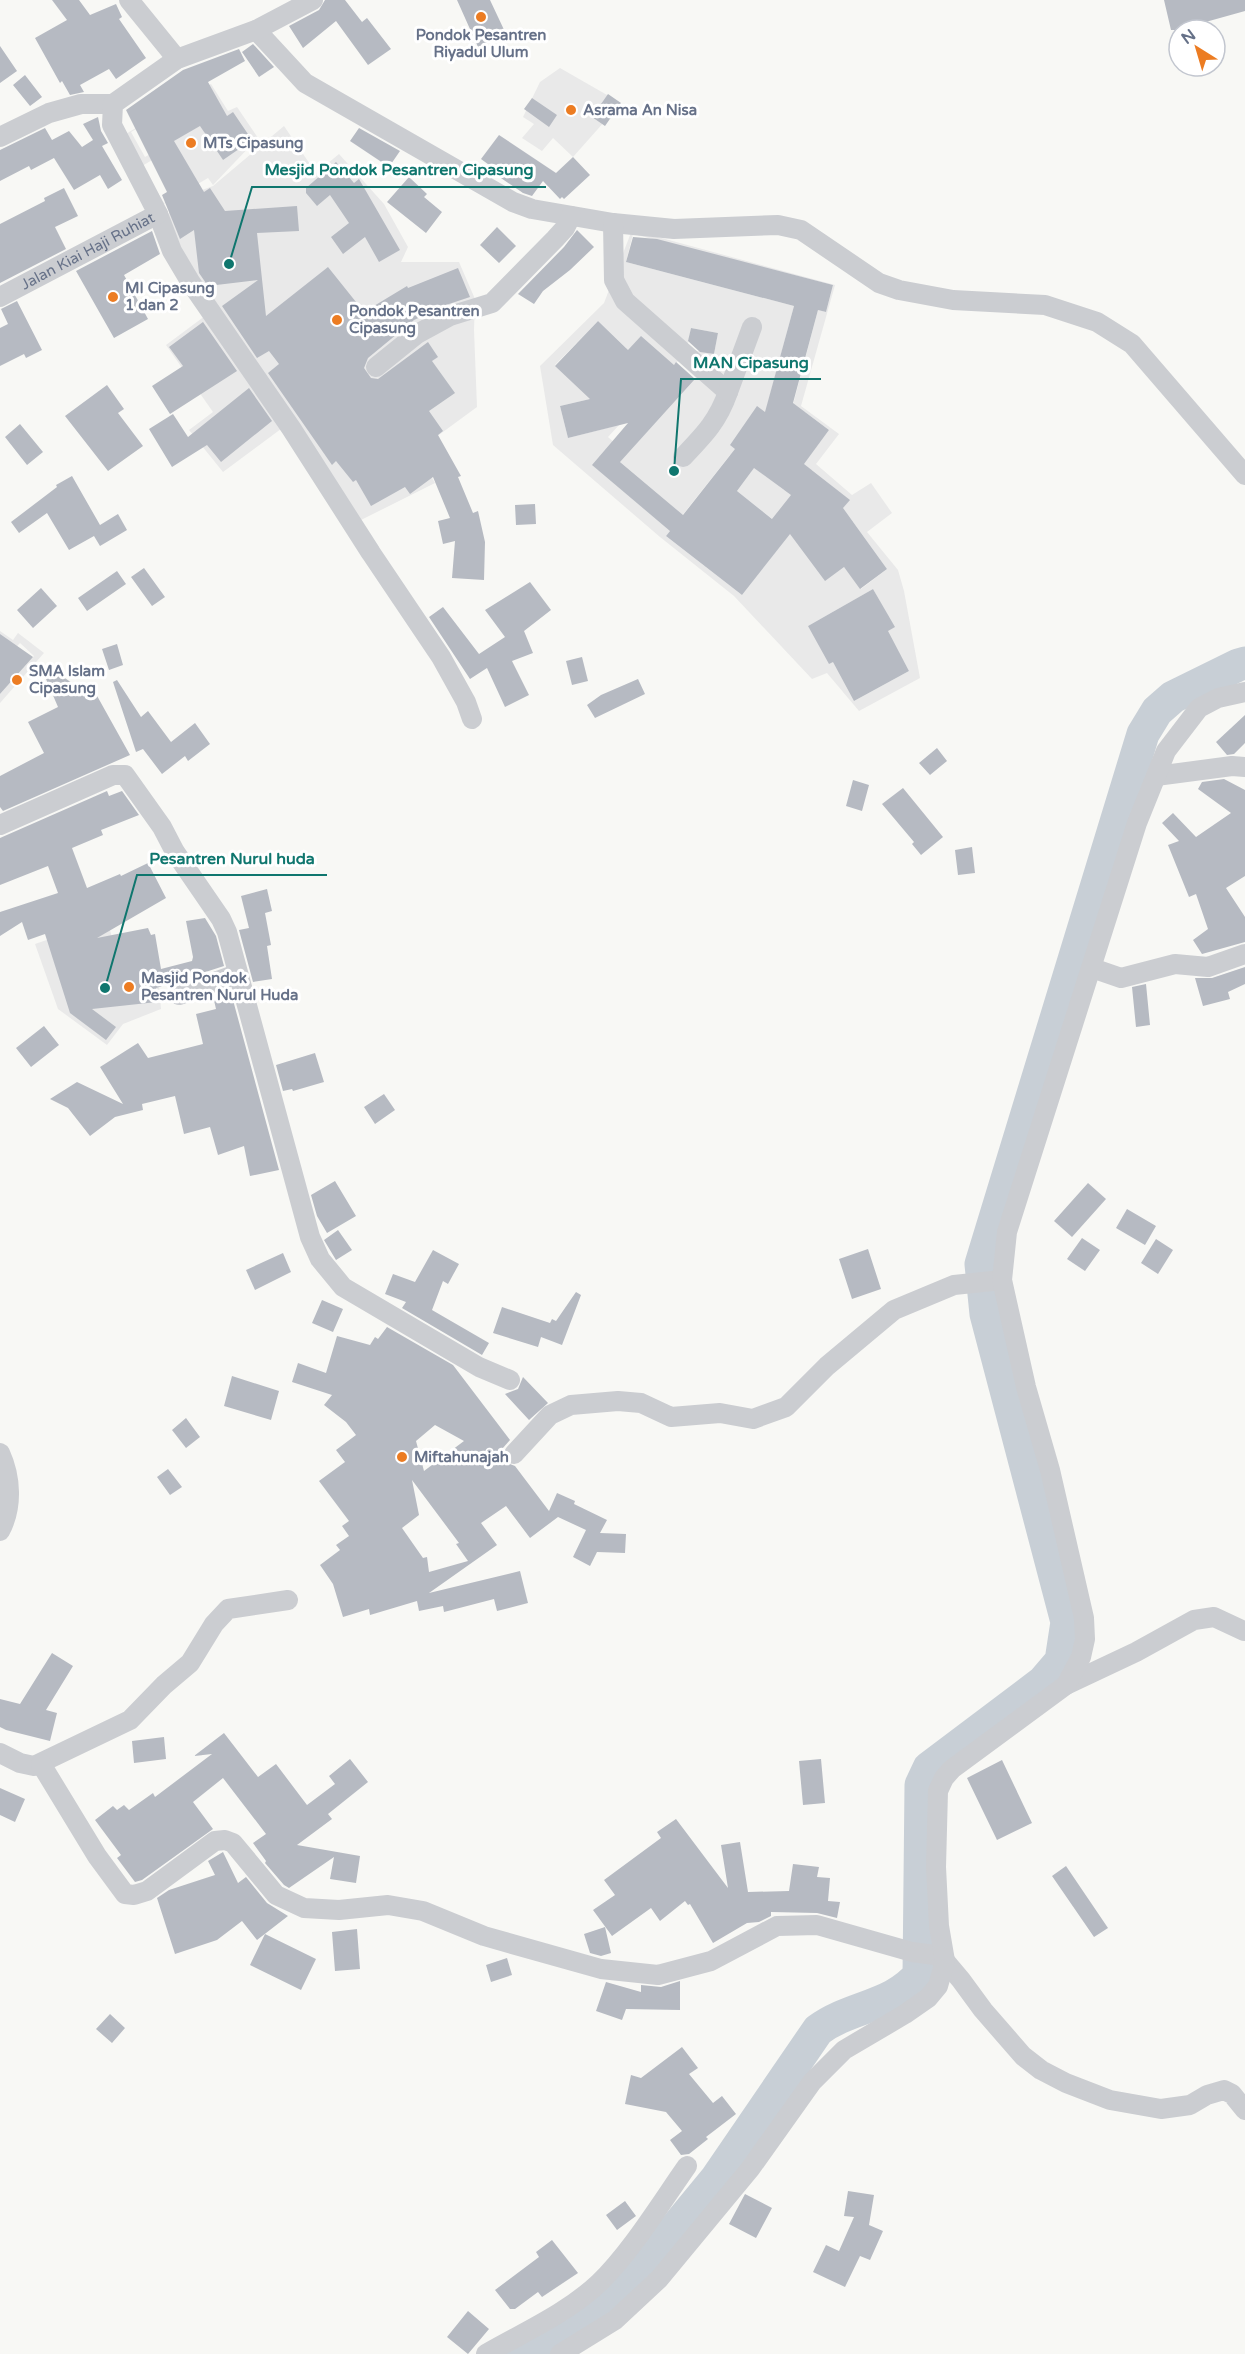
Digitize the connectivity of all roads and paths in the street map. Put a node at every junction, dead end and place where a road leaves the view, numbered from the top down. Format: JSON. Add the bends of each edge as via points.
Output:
{"nodes":[{"id":1,"x":129,"y":0,"type":"edge"},
{"id":2,"x":313,"y":0,"type":"edge"},
{"id":3,"x":256,"y":30,"type":"junction"},
{"id":4,"x":177,"y":59,"type":"junction"},
{"id":5,"x":113,"y":104,"type":"junction"},
{"id":6,"x":0,"y":137,"type":"edge"},
{"id":7,"x":158,"y":214,"type":"junction"},
{"id":8,"x":571,"y":216,"type":"junction"},
{"id":9,"x":613,"y":223,"type":"junction"},
{"id":10,"x":0,"y":297,"type":"edge"},
{"id":11,"x":752,"y":327,"type":"dead end"},
{"id":12,"x":376,"y":367,"type":"dead end"},
{"id":13,"x":728,"y":392,"type":"junction"},
{"id":14,"x":683,"y":457,"type":"dead end"},
{"id":15,"x":1245,"y":475,"type":"edge"},
{"id":16,"x":1245,"y":692,"type":"edge"},
{"id":17,"x":472,"y":719,"type":"dead end"},
{"id":18,"x":1245,"y":767,"type":"edge"},
{"id":19,"x":1156,"y":776,"type":"junction"},
{"id":20,"x":0,"y":825,"type":"edge"},
{"id":21,"x":1245,"y":954,"type":"edge"},
{"id":22,"x":1092,"y":968,"type":"junction"},
{"id":23,"x":237,"y":974,"type":"junction"},
{"id":24,"x":179,"y":995,"type":"dead end"},
{"id":25,"x":998,"y":1280,"type":"junction"},
{"id":26,"x":510,"y":1380,"type":"dead end"},
{"id":27,"x":0,"y":1453,"type":"edge"},
{"id":28,"x":514,"y":1454,"type":"dead end"},
{"id":29,"x":0,"y":1531,"type":"edge"},
{"id":30,"x":288,"y":1599,"type":"dead end"},
{"id":31,"x":1244,"y":1631,"type":"edge"},
{"id":32,"x":1066,"y":1685,"type":"junction"},
{"id":33,"x":0,"y":1753,"type":"edge"},
{"id":34,"x":41,"y":1764,"type":"junction"},
{"id":35,"x":940,"y":1958,"type":"junction"},
{"id":36,"x":1245,"y":2110,"type":"edge"},
{"id":37,"x":687,"y":2166,"type":"dead end"},
{"id":38,"x":486,"y":2354,"type":"edge"},
{"id":39,"x":560,"y":2354,"type":"edge"}],
"edges":[{"from":1,"to":4,"type":"street"},
{"from":2,"to":3,"type":"street"},
{"from":3,"to":4,"type":"street"},
{"from":3,"to":8,"type":"street","via":[[305,83],[513,202]]},
{"from":4,"to":5,"type":"street"},
{"from":5,"to":6,"type":"street","via":[[81,104],[59,110]]},
{"from":5,"to":7,"type":"street","name":"Jalan Kiai Haji Ruhiat","via":[[112,125]]},
{"from":7,"to":10,"type":"street","name":"Jalan Kiai Haji Ruhiat"},
{"from":7,"to":17,"type":"street","via":[[172,251],[191,283],[441,657]]},
{"from":8,"to":9,"type":"street"},
{"from":8,"to":12,"type":"street","via":[[565,228],[492,303],[450,316],[410,339]]},
{"from":9,"to":13,"type":"street","via":[[614,280],[625,302]]},
{"from":9,"to":15,"type":"street","via":[[674,229],[778,225],[801,230],[879,283],[899,290],[953,300],[1045,305],[1097,322],[1132,344]]},
{"from":11,"to":13,"type":"street"},
{"from":13,"to":14,"type":"street","via":[[721,413]]},
{"from":16,"to":19,"type":"street","via":[[1218,698],[1199,708],[1166,751]]},
{"from":18,"to":19,"type":"street"},
{"from":19,"to":22,"type":"street","via":[[1137,823]]},
{"from":20,"to":23,"type":"street","via":[[113,775],[125,775],[221,919]]},
{"from":21,"to":22,"type":"street","via":[[1208,967],[1175,964],[1121,978]]},
{"from":22,"to":25,"type":"street","via":[[1007,1232]]},
{"from":23,"to":24,"type":"street"},
{"from":23,"to":26,"type":"street","via":[[310,1237],[320,1259],[343,1287],[479,1367]]},
{"from":25,"to":28,"type":"street","via":[[954,1285],[894,1310],[826,1366],[786,1407],[753,1419],[720,1413],[671,1418],[641,1402],[571,1405],[550,1415]]},
{"from":25,"to":32,"type":"street","via":[[1050,1470],[1084,1618],[1081,1657]]},
{"from":27,"to":29,"type":"street","via":[[10,1490]]},
{"from":30,"to":34,"type":"street","via":[[228,1609],[190,1663],[130,1720]]},
{"from":31,"to":32,"type":"street","via":[[1214,1617],[1194,1620]]},
{"from":32,"to":35,"type":"street","via":[[952,1769],[938,1791]]},
{"from":33,"to":34,"type":"street","via":[[20,1763]]},
{"from":34,"to":35,"type":"street","via":[[124,1894],[147,1891],[215,1841],[225,1840],[233,1843],[276,1895],[304,1908],[339,1910],[388,1905],[423,1911],[484,1936],[601,1969],[658,1975],[711,1961],[777,1926],[817,1925]]},
{"from":35,"to":36,"type":"street","via":[[1023,2056],[1074,2087],[1110,2100],[1161,2109],[1176,2109],[1224,2090],[1233,2094]]},
{"from":35,"to":39,"type":"street","via":[[938,1986],[928,1998],[844,2050],[812,2082],[750,2169],[659,2279],[615,2320]]},
{"from":37,"to":38,"type":"street","via":[[599,2283],[546,2322]]}]}
